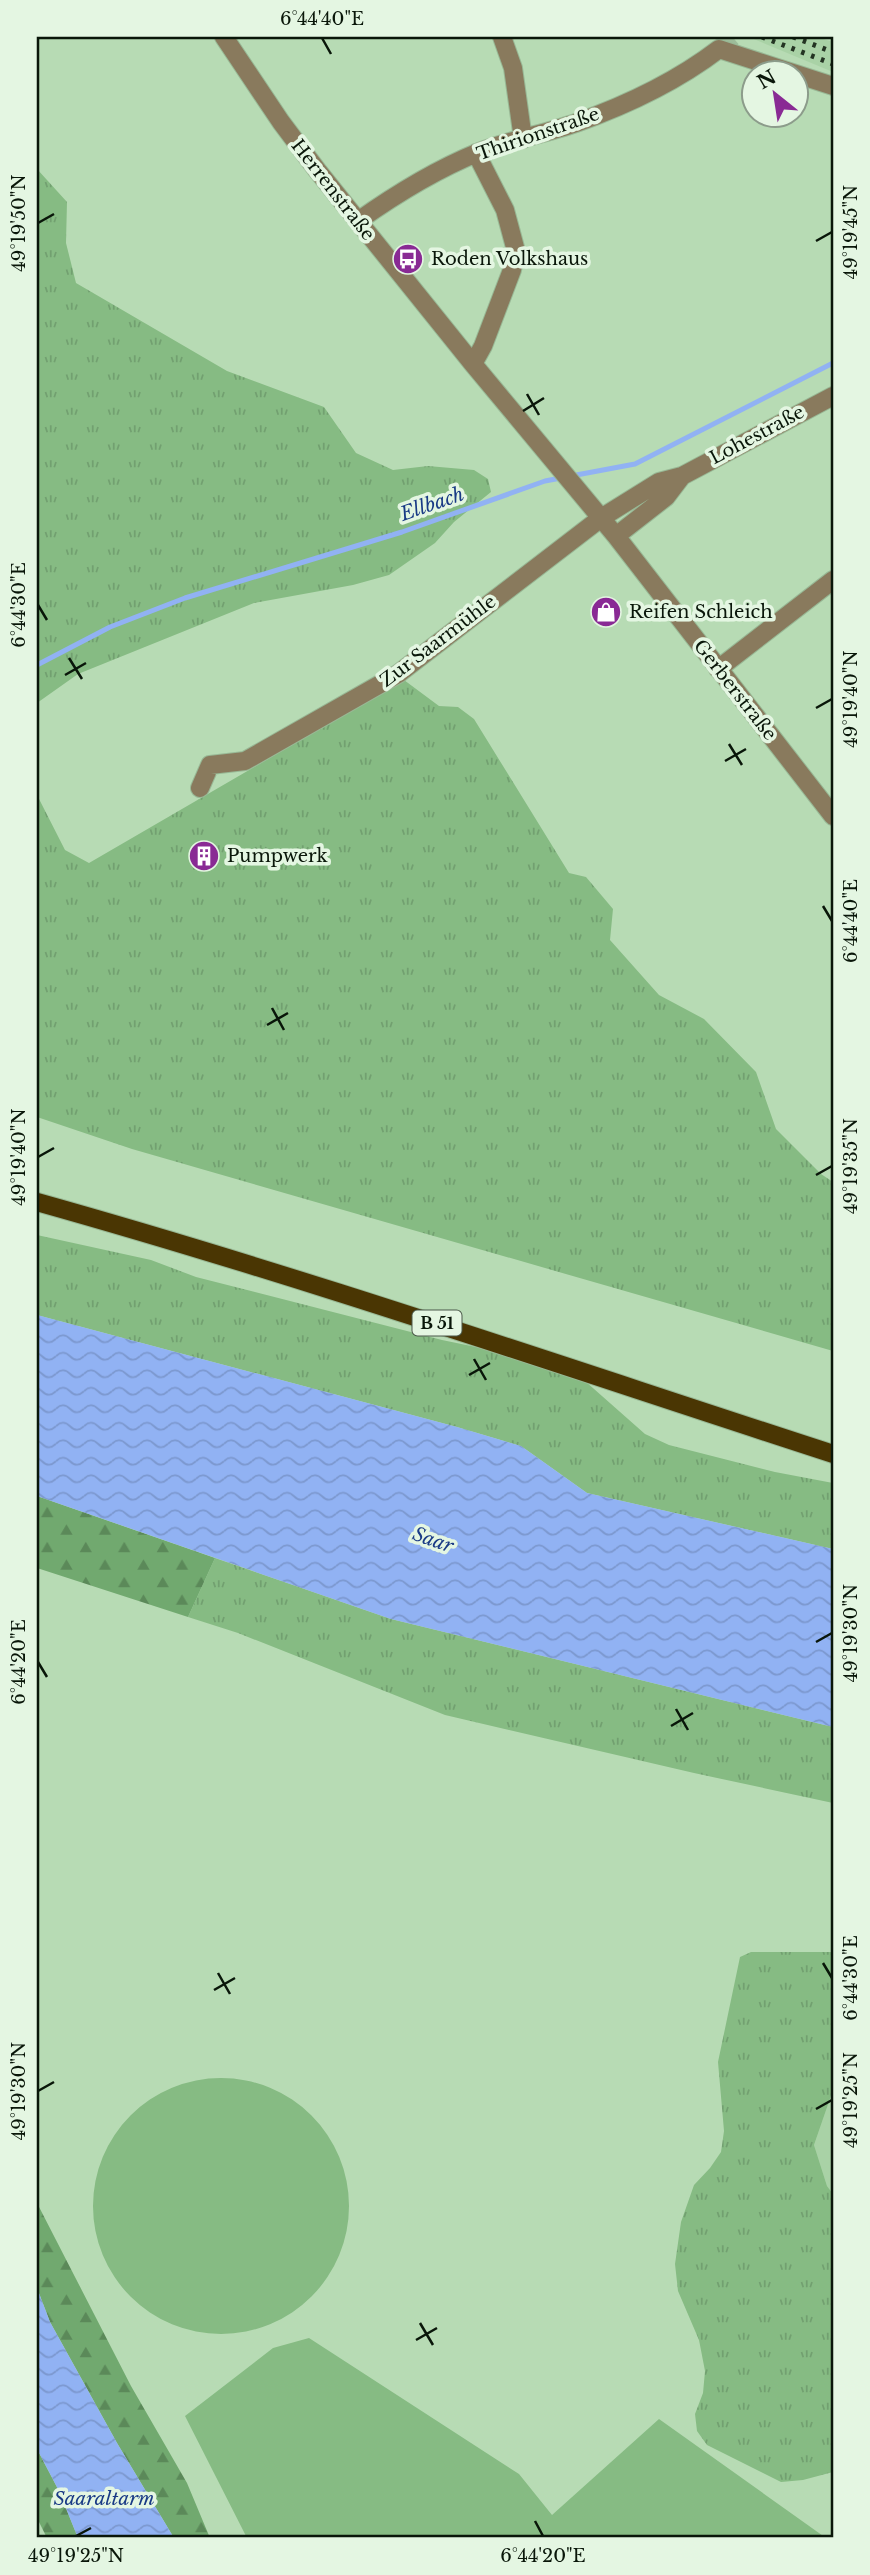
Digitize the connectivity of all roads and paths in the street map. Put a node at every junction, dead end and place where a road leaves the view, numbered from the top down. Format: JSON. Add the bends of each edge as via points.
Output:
{"nodes":[{"id":1,"x":224,"y":37,"type":"edge"},
{"id":2,"x":502,"y":37,"type":"edge"},
{"id":3,"x":833,"y":86,"type":"edge"},
{"id":4,"x":523,"y":139,"type":"junction"},
{"id":5,"x":476,"y":153,"type":"junction"},
{"id":6,"x":358,"y":221,"type":"junction"},
{"id":7,"x":473,"y":364,"type":"junction"},
{"id":8,"x":833,"y":396,"type":"edge"},
{"id":9,"x":558,"y":466,"type":"joint"},
{"id":10,"x":682,"y":476,"type":"junction"},
{"id":11,"x":601,"y":518,"type":"junction"},
{"id":12,"x":616,"y":536,"type":"junction"},
{"id":13,"x":833,"y":580,"type":"edge"},
{"id":14,"x":718,"y":669,"type":"junction"},
{"id":15,"x":200,"y":788,"type":"dead end"},
{"id":16,"x":833,"y":816,"type":"edge"},
{"id":17,"x":37,"y":1202,"type":"edge"},
{"id":18,"x":833,"y":1454,"type":"edge"}],
"edges":[{"from":1,"to":6,"type":"street","name":"Herrenstraße","via":[[281,122]]},
{"from":2,"to":4,"type":"street","via":[[513,68]]},
{"from":3,"to":4,"type":"street","name":"Thirionstraße","via":[[719,49],[658,88]]},
{"from":4,"to":5,"type":"street","name":"Thirionstraße"},
{"from":5,"to":6,"type":"street","name":"Thirionstraße","via":[[429,176]]},
{"from":5,"to":7,"type":"street","via":[[505,211],[516,251]]},
{"from":6,"to":7,"type":"street","name":"Herrenstraße"},
{"from":7,"to":9,"type":"street","name":"Herrenstraße"},
{"from":8,"to":10,"type":"street","name":"Lohestraße"},
{"from":9,"to":11,"type":"street","name":"Gerberstraße"},
{"from":10,"to":11,"type":"street","name":"Lohestraße","via":[[659,482]]},
{"from":10,"to":12,"type":"street","name":"Lohestraße","via":[[658,504]]},
{"from":11,"to":12,"type":"street","name":"Gerberstraße"},
{"from":11,"to":15,"type":"street","name":"Zur Saarmühle","via":[[398,674],[245,761],[210,765]]},
{"from":12,"to":14,"type":"street","name":"Gerberstraße"},
{"from":13,"to":14,"type":"street"},
{"from":14,"to":16,"type":"street","name":"Gerberstraße"},
{"from":17,"to":18,"type":"main road","number":"B 51","via":[[444,1325]]}]}
